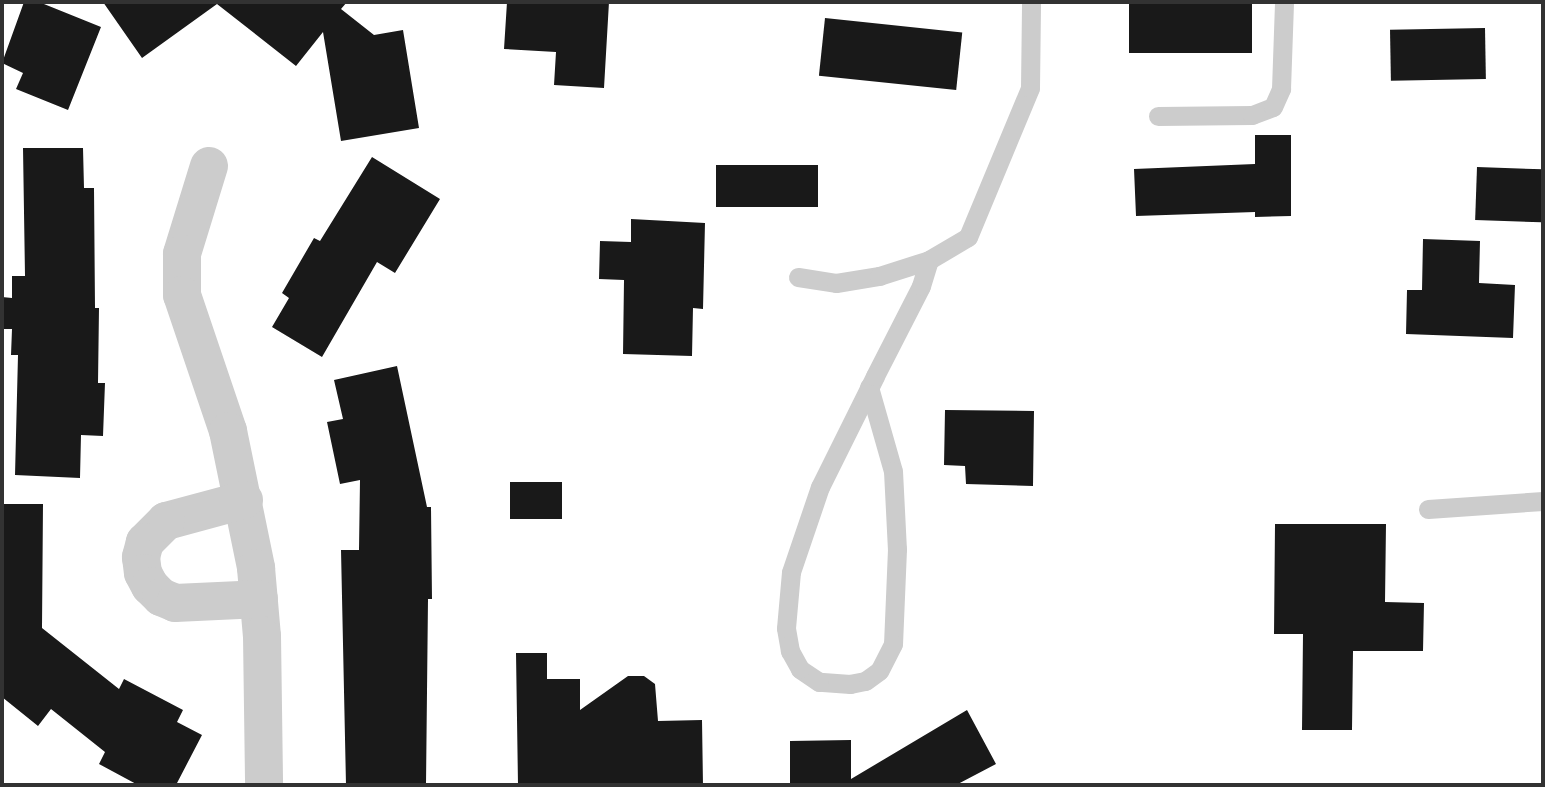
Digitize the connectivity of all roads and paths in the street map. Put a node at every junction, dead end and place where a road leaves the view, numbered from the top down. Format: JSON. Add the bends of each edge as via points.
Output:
{"nodes":[{"id":1,"x":1031,"y":2,"type":"edge"},
{"id":2,"x":1284,"y":2,"type":"edge"},
{"id":3,"x":1158,"y":116,"type":"dead end"},
{"id":4,"x":209,"y":166,"type":"dead end"},
{"id":5,"x":929,"y":260,"type":"junction"},
{"id":6,"x":798,"y":277,"type":"dead end"},
{"id":7,"x":869,"y":387,"type":"junction"},
{"id":8,"x":244,"y":500,"type":"junction"},
{"id":9,"x":1543,"y":501,"type":"edge"},
{"id":10,"x":1428,"y":509,"type":"dead end"},
{"id":11,"x":259,"y":598,"type":"junction"},
{"id":12,"x":264,"y":785,"type":"edge"}],
"edges":[{"from":1,"to":5,"type":"lane","via":[[1030,88],[968,237]]},
{"from":2,"to":3,"type":"lane","via":[[1281,89],[1273,107],[1252,115]]},
{"from":4,"to":8,"type":"street","via":[[182,254],[182,295],[228,431]]},
{"from":5,"to":6,"type":"lane","via":[[853,281]]},
{"from":5,"to":7,"type":"lane","via":[[921,286]]},
{"from":7,"to":7,"type":"lane","via":[[820,487],[791,572],[786,628],[790,651],[800,669],[819,682],[865,681],[879,671],[893,644],[894,471]]},
{"from":8,"to":11,"type":"street"},
{"from":8,"to":11,"type":"street","via":[[166,521],[145,542],[143,573],[161,597],[175,603]]},
{"from":9,"to":10,"type":"lane"},
{"from":11,"to":12,"type":"street"}]}
